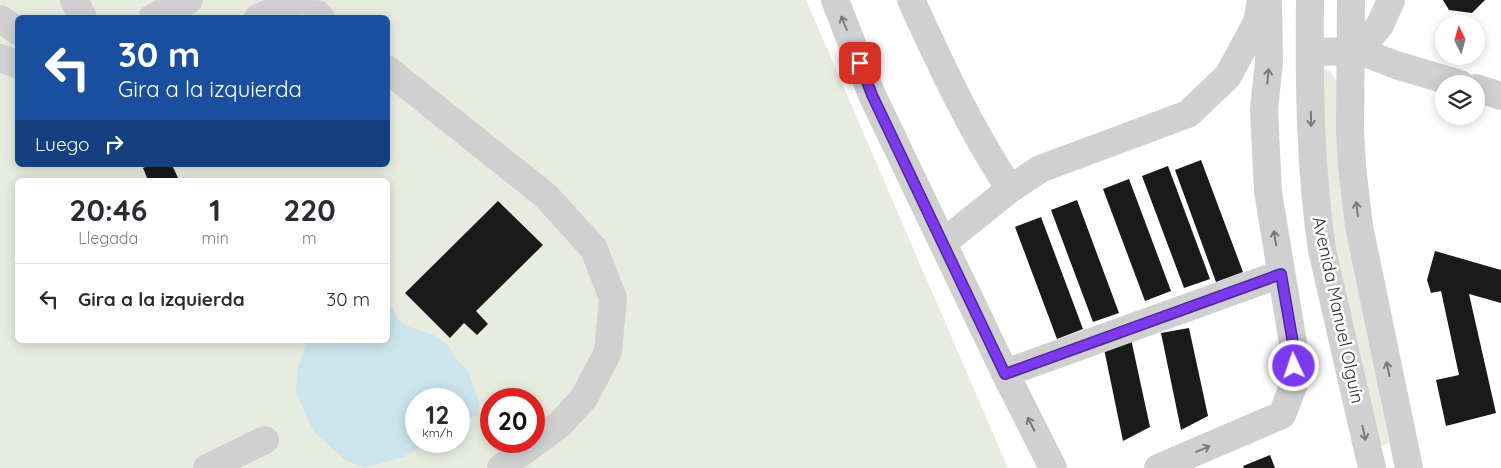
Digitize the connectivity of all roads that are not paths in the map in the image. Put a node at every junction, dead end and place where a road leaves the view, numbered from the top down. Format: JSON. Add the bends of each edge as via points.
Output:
{"nodes":[{"id":1,"x":74,"y":0,"type":"edge"},
{"id":2,"x":189,"y":0,"type":"edge"},
{"id":3,"x":835,"y":0,"type":"edge"},
{"id":4,"x":911,"y":0,"type":"edge"},
{"id":5,"x":1261,"y":0,"type":"edge"},
{"id":6,"x":1268,"y":0,"type":"edge"},
{"id":7,"x":1310,"y":0,"type":"edge"},
{"id":8,"x":1351,"y":0,"type":"edge"},
{"id":9,"x":1391,"y":0,"type":"edge"},
{"id":10,"x":313,"y":11,"type":"edge"},
{"id":11,"x":82,"y":15,"type":"edge"},
{"id":12,"x":158,"y":15,"type":"edge"},
{"id":13,"x":282,"y":15,"type":"edge"},
{"id":14,"x":0,"y":19,"type":"edge"},
{"id":15,"x":15,"y":29,"type":"edge"},
{"id":16,"x":1310,"y":52,"type":"junction"},
{"id":17,"x":1355,"y":52,"type":"junction"},
{"id":18,"x":0,"y":58,"type":"edge"},
{"id":19,"x":15,"y":64,"type":"edge"},
{"id":20,"x":390,"y":72,"type":"edge"},
{"id":21,"x":1435,"y":77,"type":"edge"},
{"id":22,"x":1485,"y":91,"type":"edge"},
{"id":23,"x":1501,"y":96,"type":"edge"},
{"id":24,"x":1010,"y":189,"type":"junction"},
{"id":25,"x":944,"y":242,"type":"junction"},
{"id":26,"x":1281,"y":274,"type":"junction"},
{"id":27,"x":1005,"y":374,"type":"junction"},
{"id":28,"x":265,"y":440,"type":"dead end"},
{"id":29,"x":1408,"y":464,"type":"edge"},
{"id":30,"x":207,"y":468,"type":"edge"},
{"id":31,"x":500,"y":468,"type":"edge"},
{"id":32,"x":1053,"y":468,"type":"edge"},
{"id":33,"x":1158,"y":468,"type":"edge"},
{"id":34,"x":1372,"y":468,"type":"edge"},
{"id":35,"x":1376,"y":468,"type":"edge"}],
"edges":[{"from":1,"to":11,"type":"street"},
{"from":2,"to":12,"type":"street"},
{"from":25,"to":3,"type":"street","one_way":true,"via":[[872,95]]},
{"from":4,"to":24,"type":"street","via":[[950,85]]},
{"from":5,"to":24,"type":"street","via":[[1257,22],[1228,76],[1188,114],[1040,169]]},
{"from":26,"to":6,"type":"street","one_way":true,"via":[[1268,192],[1264,110],[1269,61]]},
{"from":7,"to":16,"type":"street","name":"Avenida Manuel Olguín"},
{"from":8,"to":17,"type":"street","name":"Avenida Manuel Olguín"},
{"from":9,"to":17,"type":"street","via":[[1380,25]]},
{"from":10,"to":13,"type":"street"},
{"from":14,"to":15,"type":"street"},
{"from":16,"to":17,"type":"street"},
{"from":16,"to":34,"type":"street","name":"Avenida Manuel Olguín","one_way":true,"via":[[1312,167],[1322,250]]},
{"from":17,"to":21,"type":"street"},
{"from":29,"to":17,"type":"street","name":"Avenida Manuel Olguín","one_way":true,"via":[[1359,226],[1351,139]]},
{"from":18,"to":19,"type":"street"},
{"from":20,"to":31,"type":"street","via":[[546,196],[594,249],[613,298],[608,352],[584,398],[560,424]]},
{"from":22,"to":23,"type":"street"},
{"from":24,"to":25,"type":"street"},
{"from":25,"to":27,"type":"street"},
{"from":26,"to":27,"type":"street"},
{"from":33,"to":26,"type":"street","one_way":true,"via":[[1282,416],[1294,384],[1294,349]]},
{"from":32,"to":27,"type":"street","one_way":true},
{"from":28,"to":30,"type":"street"},
{"from":29,"to":35,"type":"street"}]}
